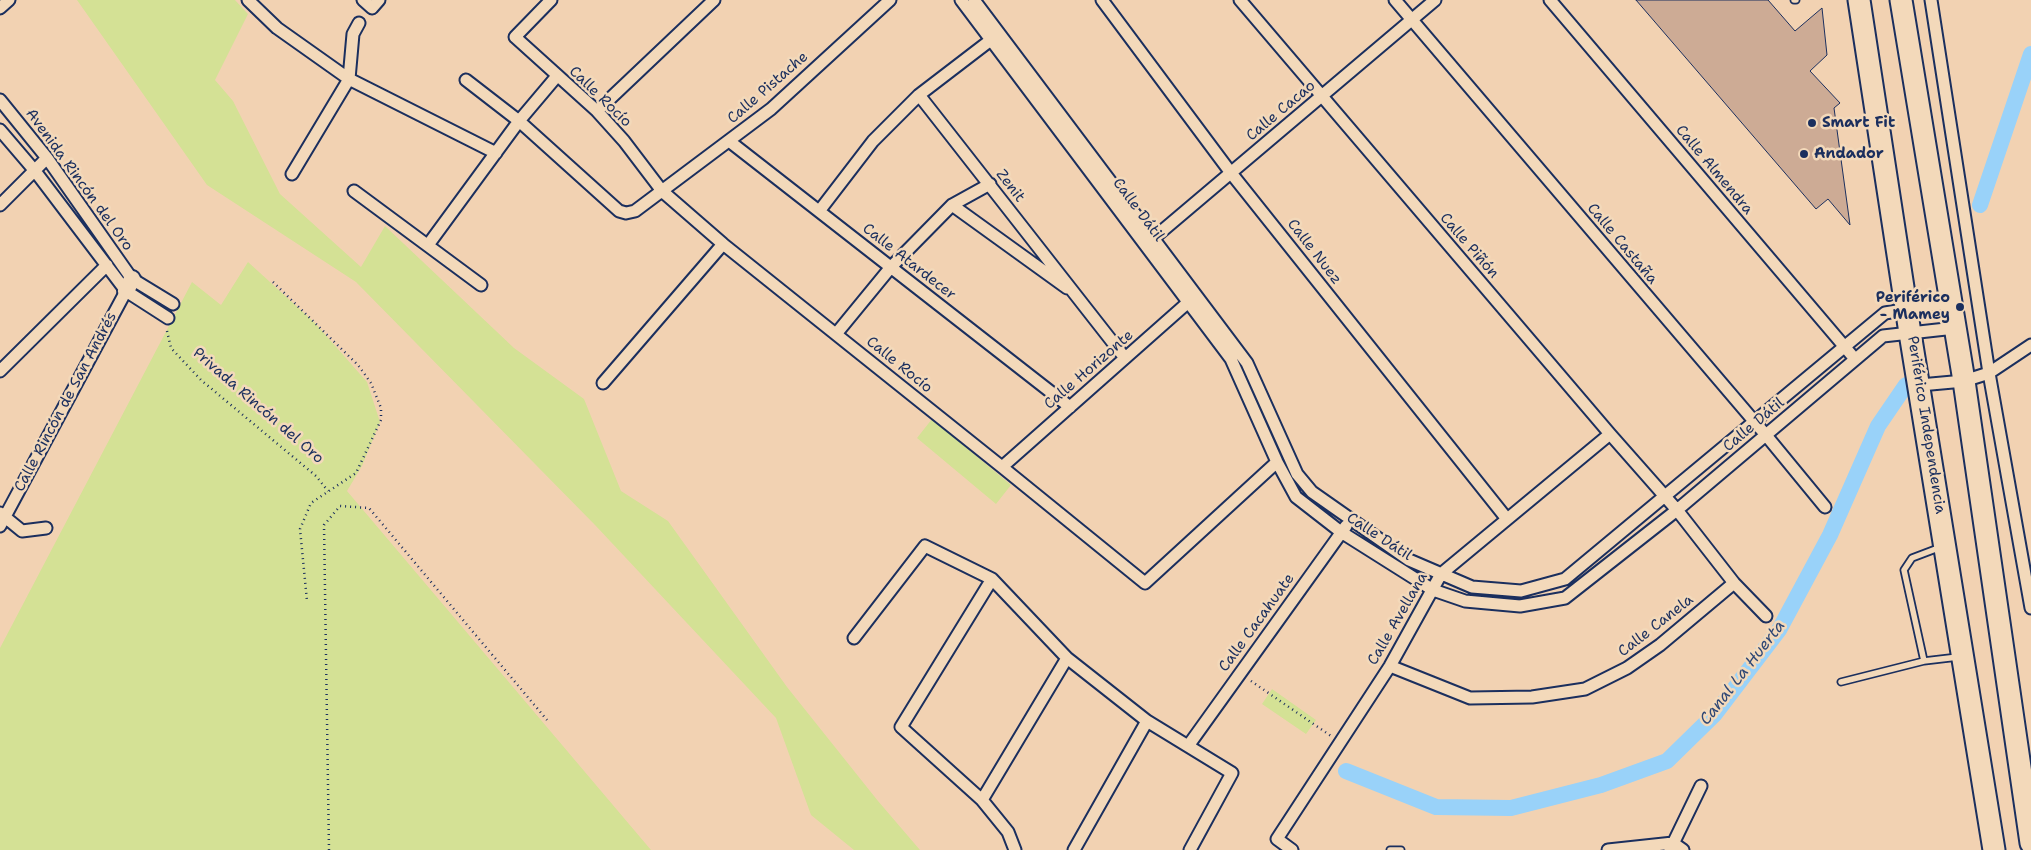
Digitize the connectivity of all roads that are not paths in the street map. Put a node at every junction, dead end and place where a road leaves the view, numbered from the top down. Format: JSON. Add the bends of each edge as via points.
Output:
{"nodes":[{"id":1,"x":9,"y":0,"type":"edge"},
{"id":2,"x":248,"y":0,"type":"edge"},
{"id":3,"x":551,"y":0,"type":"edge"},
{"id":4,"x":714,"y":0,"type":"edge"},
{"id":5,"x":890,"y":0,"type":"edge"},
{"id":6,"x":961,"y":0,"type":"edge"},
{"id":7,"x":974,"y":0,"type":"edge"},
{"id":8,"x":1102,"y":0,"type":"edge"},
{"id":9,"x":1240,"y":0,"type":"edge"},
{"id":10,"x":1395,"y":0,"type":"edge"},
{"id":11,"x":1435,"y":0,"type":"edge"},
{"id":12,"x":1550,"y":0,"type":"edge"},
{"id":13,"x":1859,"y":0,"type":"edge"},
{"id":14,"x":1901,"y":0,"type":"edge"},
{"id":15,"x":1931,"y":0,"type":"edge"},
{"id":16,"x":0,"y":8,"type":"edge"},
{"id":17,"x":1412,"y":20,"type":"junction"},
{"id":18,"x":359,"y":23,"type":"dead end"},
{"id":19,"x":996,"y":37,"type":"junction"},
{"id":20,"x":557,"y":76,"type":"junction"},
{"id":21,"x":349,"y":79,"type":"junction"},
{"id":22,"x":466,"y":80,"type":"dead end"},
{"id":23,"x":919,"y":95,"type":"junction"},
{"id":24,"x":1322,"y":97,"type":"junction"},
{"id":25,"x":0,"y":100,"type":"edge"},
{"id":26,"x":597,"y":111,"type":"junction"},
{"id":27,"x":519,"y":121,"type":"junction"},
{"id":28,"x":0,"y":130,"type":"edge"},
{"id":29,"x":729,"y":141,"type":"junction"},
{"id":30,"x":496,"y":153,"type":"junction"},
{"id":31,"x":48,"y":158,"type":"junction"},
{"id":32,"x":35,"y":171,"type":"junction"},
{"id":33,"x":1231,"y":172,"type":"junction"},
{"id":34,"x":292,"y":174,"type":"dead end"},
{"id":35,"x":990,"y":184,"type":"junction"},
{"id":36,"x":354,"y":191,"type":"dead end"},
{"id":37,"x":662,"y":192,"type":"junction"},
{"id":38,"x":0,"y":205,"type":"edge"},
{"id":39,"x":952,"y":205,"type":"junction"},
{"id":40,"x":820,"y":210,"type":"junction"},
{"id":41,"x":1150,"y":241,"type":"junction"},
{"id":42,"x":723,"y":244,"type":"junction"},
{"id":43,"x":428,"y":245,"type":"junction"},
{"id":44,"x":107,"y":265,"type":"junction"},
{"id":45,"x":891,"y":267,"type":"junction"},
{"id":46,"x":129,"y":285,"type":"junction"},
{"id":47,"x":481,"y":285,"type":"dead end"},
{"id":48,"x":1078,"y":296,"type":"junction"},
{"id":49,"x":1193,"y":299,"type":"junction"},
{"id":50,"x":1951,"y":302,"type":"junction"},
{"id":51,"x":173,"y":304,"type":"dead end"},
{"id":52,"x":1908,"y":308,"type":"junction"},
{"id":53,"x":165,"y":316,"type":"road end"},
{"id":54,"x":1955,"y":328,"type":"junction"},
{"id":55,"x":1910,"y":333,"type":"junction"},
{"id":56,"x":836,"y":334,"type":"junction"},
{"id":57,"x":2031,"y":345,"type":"edge"},
{"id":58,"x":1844,"y":346,"type":"junction"},
{"id":59,"x":1125,"y":358,"type":"junction"},
{"id":60,"x":1855,"y":359,"type":"junction"},
{"id":61,"x":0,"y":371,"type":"edge"},
{"id":62,"x":1989,"y":373,"type":"junction"},
{"id":63,"x":1964,"y":381,"type":"junction"},
{"id":64,"x":603,"y":383,"type":"dead end"},
{"id":65,"x":1920,"y":385,"type":"junction"},
{"id":66,"x":1070,"y":407,"type":"junction"},
{"id":67,"x":1754,"y":421,"type":"junction"},
{"id":68,"x":1610,"y":434,"type":"junction"},
{"id":69,"x":1765,"y":434,"type":"junction"},
{"id":70,"x":1277,"y":462,"type":"junction"},
{"id":71,"x":1002,"y":467,"type":"junction"},
{"id":72,"x":1666,"y":496,"type":"junction"},
{"id":73,"x":1825,"y":507,"type":"dead end"},
{"id":74,"x":1677,"y":510,"type":"junction"},
{"id":75,"x":2,"y":519,"type":"edge"},
{"id":76,"x":1350,"y":519,"type":"junction"},
{"id":77,"x":1507,"y":519,"type":"junction"},
{"id":78,"x":46,"y":528,"type":"dead end"},
{"id":79,"x":1341,"y":532,"type":"junction"},
{"id":80,"x":1946,"y":546,"type":"junction"},
{"id":81,"x":1441,"y":574,"type":"junction"},
{"id":82,"x":992,"y":579,"type":"junction"},
{"id":83,"x":1734,"y":583,"type":"junction"},
{"id":84,"x":1433,"y":590,"type":"junction"},
{"id":85,"x":2031,"y":608,"type":"edge"},
{"id":86,"x":1766,"y":616,"type":"dead end"},
{"id":87,"x":854,"y":638,"type":"dead end"},
{"id":88,"x":1963,"y":657,"type":"junction"},
{"id":89,"x":1067,"y":658,"type":"junction"},
{"id":90,"x":1924,"y":661,"type":"junction"},
{"id":91,"x":1390,"y":666,"type":"junction"},
{"id":92,"x":1841,"y":682,"type":"dead end"},
{"id":93,"x":1147,"y":720,"type":"junction"},
{"id":94,"x":1188,"y":746,"type":"junction"},
{"id":95,"x":2026,"y":773,"type":"edge"},
{"id":96,"x":1702,"y":786,"type":"dead end"},
{"id":97,"x":982,"y":800,"type":"junction"},
{"id":98,"x":2031,"y":843,"type":"edge"},
{"id":99,"x":1675,"y":848,"type":"edge"},
{"id":100,"x":1015,"y":850,"type":"edge"},
{"id":101,"x":1074,"y":850,"type":"edge"},
{"id":102,"x":1190,"y":850,"type":"edge"},
{"id":103,"x":1292,"y":850,"type":"edge"},
{"id":104,"x":1390,"y":850,"type":"edge"},
{"id":105,"x":1401,"y":850,"type":"edge"},
{"id":106,"x":1608,"y":850,"type":"edge"},
{"id":107,"x":1994,"y":850,"type":"edge"}],
"edges":[{"from":1,"to":16,"type":"street"},
{"from":2,"to":21,"type":"street","via":[[277,28]]},
{"from":3,"to":20,"type":"street","name":"Calle Rocío","via":[[515,37]]},
{"from":4,"to":26,"type":"street"},
{"from":5,"to":29,"type":"street","name":"Calle Pistache","via":[[771,109]]},
{"from":6,"to":19,"type":"street","name":"Calle Dátil"},
{"from":7,"to":19,"type":"street","name":"Calle Dátil"},
{"from":8,"to":33,"type":"street","name":"Calle Nuez"},
{"from":9,"to":24,"type":"street","name":"Calle Piñón"},
{"from":10,"to":17,"type":"street","name":"Calle Castaña"},
{"from":11,"to":17,"type":"street","name":"Calle Cacao"},
{"from":12,"to":58,"type":"street","name":"Calle Almendra"},
{"from":13,"to":52,"type":"highway","name":"Periférico Independencia"},
{"from":14,"to":50,"type":"highway"},
{"from":15,"to":62,"type":"street"},
{"from":17,"to":24,"type":"street","name":"Calle Cacao"},
{"from":17,"to":67,"type":"street","name":"Calle Castaña"},
{"from":18,"to":21,"type":"street","via":[[353,34]]},
{"from":19,"to":23,"type":"street"},
{"from":19,"to":41,"type":"street","name":"Calle Dátil"},
{"from":20,"to":26,"type":"street","name":"Calle Rocío"},
{"from":20,"to":27,"type":"street"},
{"from":21,"to":30,"type":"street"},
{"from":21,"to":34,"type":"street"},
{"from":22,"to":27,"type":"street","name":"Calle Pistache"},
{"from":23,"to":35,"type":"street","name":"Zenit"},
{"from":23,"to":40,"type":"street","via":[[873,141]]},
{"from":24,"to":33,"type":"street","name":"Calle Cacao"},
{"from":24,"to":68,"type":"street","name":"Calle Piñón"},
{"from":25,"to":31,"type":"street","name":"Avenida Rincón del Oro"},
{"from":26,"to":37,"type":"street","name":"Calle Rocío"},
{"from":27,"to":30,"type":"street"},
{"from":27,"to":37,"type":"street","name":"Calle Pistache","via":[[619,211],[635,211]]},
{"from":28,"to":32,"type":"street","name":"Avenida Rincón del Oro"},
{"from":29,"to":37,"type":"street","name":"Calle Pistache"},
{"from":29,"to":40,"type":"street","name":"Calle Atardecer"},
{"from":30,"to":43,"type":"street"},
{"from":31,"to":32,"type":"street"},
{"from":31,"to":46,"type":"street","name":"Avenida Rincón del Oro"},
{"from":32,"to":38,"type":"street"},
{"from":32,"to":44,"type":"street","name":"Avenida Rincón del Oro"},
{"from":33,"to":41,"type":"street","name":"Calle Cacao"},
{"from":33,"to":77,"type":"street","name":"Calle Nuez"},
{"from":35,"to":39,"type":"street"},
{"from":35,"to":48,"type":"street","name":"Zenit"},
{"from":36,"to":43,"type":"street"},
{"from":37,"to":42,"type":"street","name":"Calle Rocío"},
{"from":39,"to":45,"type":"street"},
{"from":39,"to":48,"type":"street","name":"Zenit"},
{"from":40,"to":45,"type":"street","name":"Calle Atardecer"},
{"from":41,"to":49,"type":"street","name":"Calle Dátil"},
{"from":42,"to":56,"type":"street","name":"Calle Rocío"},
{"from":42,"to":64,"type":"street"},
{"from":43,"to":47,"type":"street"},
{"from":44,"to":46,"type":"street","name":"Avenida Rincón del Oro"},
{"from":44,"to":61,"type":"street"},
{"from":45,"to":56,"type":"street"},
{"from":45,"to":66,"type":"street","name":"Calle Atardecer"},
{"from":46,"to":51,"type":"street"},
{"from":46,"to":53,"type":"street"},
{"from":46,"to":75,"type":"street","name":"Calle Rincón de San Andrés"},
{"from":48,"to":59,"type":"street","name":"Zenit"},
{"from":49,"to":59,"type":"street","name":"Calle Horizonte"},
{"from":49,"to":70,"type":"street","name":"Calle Dátil","via":[[1232,359]]},
{"from":49,"to":76,"type":"street","name":"Calle Dátil","via":[[1247,363],[1297,474],[1312,492]]},
{"from":50,"to":52,"type":"street","name":"Calle Dátil"},
{"from":50,"to":54,"type":"highway"},
{"from":52,"to":55,"type":"highway","name":"Periférico Independencia"},
{"from":52,"to":58,"type":"street","name":"Calle Dátil","via":[[1885,313]]},
{"from":54,"to":55,"type":"street","name":"Calle Dátil"},
{"from":54,"to":63,"type":"highway"},
{"from":55,"to":60,"type":"street","name":"Calle Dátil","via":[[1884,336]]},
{"from":55,"to":65,"type":"highway","name":"Periférico Independencia"},
{"from":56,"to":71,"type":"street","name":"Calle Rocío"},
{"from":57,"to":62,"type":"street"},
{"from":58,"to":60,"type":"street","name":"Calle Almendra"},
{"from":58,"to":67,"type":"street","name":"Calle Dátil"},
{"from":59,"to":66,"type":"street","name":"Calle Horizonte"},
{"from":60,"to":69,"type":"street","name":"Calle Dátil"},
{"from":62,"to":63,"type":"street"},
{"from":62,"to":85,"type":"street"},
{"from":63,"to":65,"type":"street"},
{"from":63,"to":95,"type":"highway"},
{"from":65,"to":80,"type":"highway","name":"Periférico Independencia"},
{"from":66,"to":71,"type":"street","name":"Calle Horizonte"},
{"from":67,"to":69,"type":"street","name":"Calle Castaña"},
{"from":67,"to":72,"type":"street","name":"Calle Dátil"},
{"from":68,"to":72,"type":"street","name":"Calle Piñón"},
{"from":68,"to":77,"type":"street","name":"Calle Avellana"},
{"from":69,"to":73,"type":"street","name":"Calle Castaña"},
{"from":69,"to":74,"type":"street","name":"Calle Dátil"},
{"from":70,"to":71,"type":"street","name":"Calle Rocío","via":[[1145,583]]},
{"from":70,"to":79,"type":"street","name":"Calle Dátil","via":[[1296,497]]},
{"from":72,"to":74,"type":"street","name":"Calle Piñón"},
{"from":72,"to":81,"type":"street","name":"Calle Dátil","via":[[1565,579],[1521,590],[1472,587]]},
{"from":74,"to":83,"type":"street"},
{"from":74,"to":84,"type":"street","name":"Calle Dátil","via":[[1565,598],[1520,606],[1465,601]]},
{"from":75,"to":78,"type":"street","via":[[22,531]]},
{"from":76,"to":79,"type":"street","name":"Calle Cacahuate"},
{"from":76,"to":81,"type":"street","name":"Calle Dátil","via":[[1409,560]]},
{"from":77,"to":81,"type":"street","name":"Calle Avellana"},
{"from":79,"to":84,"type":"street","name":"Calle Dátil"},
{"from":79,"to":94,"type":"street","name":"Calle Cacahuate"},
{"from":80,"to":88,"type":"highway","name":"Periférico Independencia"},
{"from":80,"to":90,"type":"lane","via":[[1912,558],[1904,570]]},
{"from":81,"to":84,"type":"street","name":"Calle Avellana"},
{"from":82,"to":87,"type":"street","via":[[925,546]]},
{"from":82,"to":89,"type":"street"},
{"from":82,"to":97,"type":"street","via":[[901,727]]},
{"from":83,"to":86,"type":"street"},
{"from":83,"to":91,"type":"street","name":"Calle Canela","via":[[1660,645],[1627,668],[1585,689],[1532,698],[1470,698]]},
{"from":84,"to":91,"type":"street","name":"Calle Avellana"},
{"from":88,"to":90,"type":"lane"},
{"from":88,"to":107,"type":"highway","name":"Periférico Independencia"},
{"from":89,"to":93,"type":"street"},
{"from":89,"to":97,"type":"street"},
{"from":90,"to":92,"type":"lane"},
{"from":91,"to":103,"type":"street","name":"Calle Avellana","via":[[1277,838]]},
{"from":93,"to":94,"type":"street"},
{"from":93,"to":101,"type":"street"},
{"from":94,"to":102,"type":"street","via":[[1232,773]]},
{"from":95,"to":98,"type":"highway"},
{"from":96,"to":99,"type":"street"},
{"from":97,"to":100,"type":"street","via":[[1008,832]]},
{"from":99,"to":106,"type":"street"},
{"from":104,"to":105,"type":"lane"}]}
